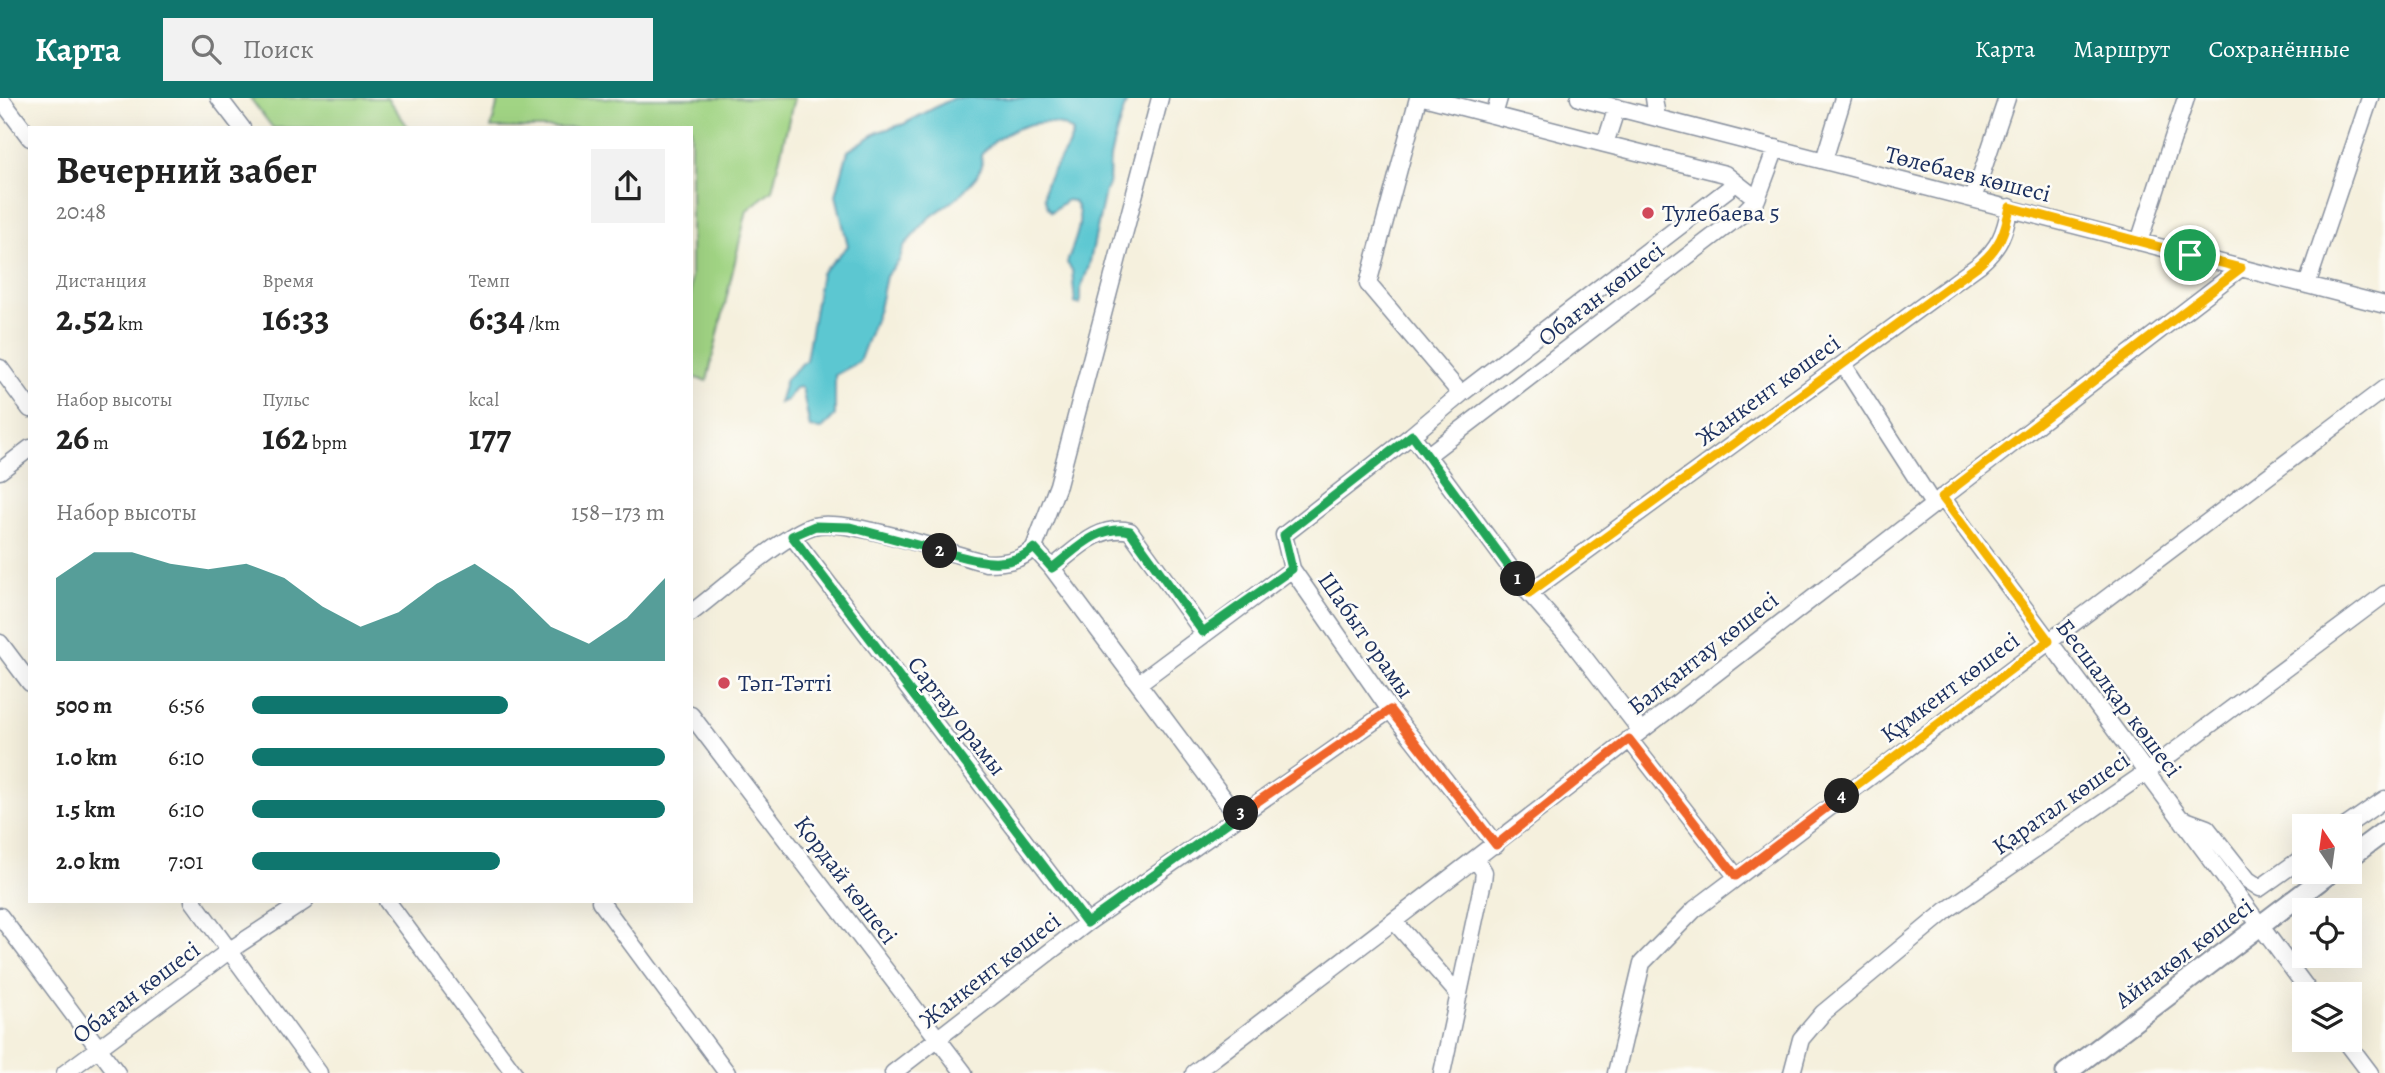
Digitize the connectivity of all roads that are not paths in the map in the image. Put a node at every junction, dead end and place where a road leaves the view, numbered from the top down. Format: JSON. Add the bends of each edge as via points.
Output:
{"nodes":[{"id":1,"x":0,"y":98,"type":"edge"},
{"id":2,"x":219,"y":98,"type":"edge"},
{"id":3,"x":1160,"y":98,"type":"edge"},
{"id":4,"x":1418,"y":98,"type":"edge"},
{"id":5,"x":1427,"y":98,"type":"edge"},
{"id":6,"x":1499,"y":98,"type":"edge"},
{"id":7,"x":1579,"y":98,"type":"edge"},
{"id":8,"x":1654,"y":98,"type":"edge"},
{"id":9,"x":1843,"y":98,"type":"edge"},
{"id":10,"x":2007,"y":98,"type":"edge"},
{"id":11,"x":2186,"y":98,"type":"edge"},
{"id":12,"x":2370,"y":98,"type":"edge"},
{"id":13,"x":1617,"y":107,"type":"junction"},
{"id":14,"x":1494,"y":116,"type":"junction"},
{"id":15,"x":1657,"y":117,"type":"junction"},
{"id":16,"x":240,"y":126,"type":"edge"},
{"id":17,"x":28,"y":135,"type":"edge"},
{"id":18,"x":1605,"y":144,"type":"junction"},
{"id":19,"x":1776,"y":148,"type":"junction"},
{"id":20,"x":1824,"y":160,"type":"junction"},
{"id":21,"x":1736,"y":183,"type":"junction"},
{"id":22,"x":1757,"y":199,"type":"junction"},
{"id":23,"x":1973,"y":199,"type":"junction"},
{"id":24,"x":2010,"y":207,"type":"junction"},
{"id":25,"x":2139,"y":242,"type":"junction"},
{"id":26,"x":2241,"y":268,"type":"junction"},
{"id":27,"x":2307,"y":285,"type":"junction"},
{"id":28,"x":2385,"y":305,"type":"edge"},
{"id":29,"x":1527,"y":343,"type":"junction"},
{"id":30,"x":1843,"y":364,"type":"junction"},
{"id":31,"x":1546,"y":365,"type":"junction"},
{"id":32,"x":0,"y":368,"type":"edge"},
{"id":33,"x":2385,"y":388,"type":"edge"},
{"id":34,"x":1461,"y":394,"type":"junction"},
{"id":35,"x":28,"y":406,"type":"edge"},
{"id":36,"x":1412,"y":435,"type":"junction"},
{"id":37,"x":28,"y":450,"type":"edge"},
{"id":38,"x":1428,"y":455,"type":"junction"},
{"id":39,"x":0,"y":471,"type":"edge"},
{"id":40,"x":1937,"y":500,"type":"junction"},
{"id":41,"x":792,"y":536,"type":"junction"},
{"id":42,"x":1034,"y":548,"type":"junction"},
{"id":43,"x":1052,"y":568,"type":"junction"},
{"id":44,"x":1292,"y":569,"type":"junction"},
{"id":45,"x":1529,"y":593,"type":"junction"},
{"id":46,"x":2385,"y":594,"type":"edge"},
{"id":47,"x":693,"y":612,"type":"edge"},
{"id":48,"x":1203,"y":632,"type":"junction"},
{"id":49,"x":2049,"y":641,"type":"junction"},
{"id":50,"x":0,"y":643,"type":"edge"},
{"id":51,"x":28,"y":680,"type":"edge"},
{"id":52,"x":1139,"y":684,"type":"junction"},
{"id":53,"x":1390,"y":710,"type":"junction"},
{"id":54,"x":693,"y":718,"type":"edge"},
{"id":55,"x":1635,"y":735,"type":"junction"},
{"id":56,"x":2148,"y":771,"type":"junction"},
{"id":57,"x":2385,"y":799,"type":"edge"},
{"id":58,"x":2362,"y":815,"type":"edge"},
{"id":59,"x":1237,"y":816,"type":"junction"},
{"id":60,"x":2180,"y":818,"type":"junction"},
{"id":61,"x":2382,"y":830,"type":"edge"},
{"id":62,"x":1496,"y":845,"type":"junction"},
{"id":63,"x":2362,"y":847,"type":"edge"},
{"id":64,"x":1476,"y":859,"type":"junction"},
{"id":65,"x":2292,"y":865,"type":"edge"},
{"id":66,"x":1736,"y":876,"type":"junction"},
{"id":67,"x":2315,"y":884,"type":"edge"},
{"id":68,"x":195,"y":903,"type":"edge"},
{"id":69,"x":302,"y":903,"type":"edge"},
{"id":70,"x":388,"y":903,"type":"edge"},
{"id":71,"x":601,"y":903,"type":"edge"},
{"id":72,"x":0,"y":916,"type":"edge"},
{"id":73,"x":1394,"y":921,"type":"junction"},
{"id":74,"x":1087,"y":923,"type":"junction"},
{"id":75,"x":2260,"y":926,"type":"junction"},
{"id":76,"x":230,"y":950,"type":"junction"},
{"id":77,"x":2302,"y":982,"type":"edge"},
{"id":78,"x":1459,"y":995,"type":"junction"},
{"id":79,"x":938,"y":1039,"type":"junction"},
{"id":80,"x":99,"y":1048,"type":"junction"},
{"id":81,"x":2354,"y":1052,"type":"edge"},
{"id":82,"x":65,"y":1073,"type":"edge"},
{"id":83,"x":117,"y":1073,"type":"edge"},
{"id":84,"x":319,"y":1073,"type":"edge"},
{"id":85,"x":514,"y":1073,"type":"edge"},
{"id":86,"x":727,"y":1073,"type":"edge"},
{"id":87,"x":893,"y":1073,"type":"edge"},
{"id":88,"x":964,"y":1073,"type":"edge"},
{"id":89,"x":1194,"y":1073,"type":"edge"},
{"id":90,"x":1442,"y":1073,"type":"edge"},
{"id":91,"x":1616,"y":1073,"type":"edge"},
{"id":92,"x":1792,"y":1073,"type":"edge"},
{"id":93,"x":2066,"y":1073,"type":"edge"},
{"id":94,"x":2370,"y":1073,"type":"edge"}],
"edges":[{"from":1,"to":17,"type":"street"},
{"from":2,"to":16,"type":"street"},
{"from":3,"to":42,"type":"street","via":[[1058,485]]},
{"from":4,"to":34,"type":"street","via":[[1368,284]]},
{"from":5,"to":14,"type":"street"},
{"from":6,"to":14,"type":"street"},
{"from":7,"to":13,"type":"street","name":"Төлебаев көшесі"},
{"from":8,"to":15,"type":"street"},
{"from":9,"to":20,"type":"street"},
{"from":10,"to":23,"type":"street"},
{"from":11,"to":25,"type":"street"},
{"from":12,"to":27,"type":"street"},
{"from":13,"to":15,"type":"street","name":"Төлебаев көшесі"},
{"from":13,"to":18,"type":"street"},
{"from":14,"to":18,"type":"street"},
{"from":15,"to":19,"type":"street","name":"Төлебаев көшесі"},
{"from":18,"to":21,"type":"street","via":[[1725,174]]},
{"from":19,"to":20,"type":"street","name":"Төлебаев көшесі"},
{"from":19,"to":22,"type":"street","name":"Обаған көшесі"},
{"from":20,"to":23,"type":"street","name":"Төлебаев көшесі"},
{"from":21,"to":22,"type":"street"},
{"from":21,"to":29,"type":"street"},
{"from":22,"to":31,"type":"street","name":"Обаған көшесі"},
{"from":23,"to":24,"type":"street","name":"Төлебаев көшесі"},
{"from":24,"to":25,"type":"street","name":"Төлебаев көшесі"},
{"from":24,"to":30,"type":"street","name":"Жанкент көшесі","via":[[1995,251]]},
{"from":25,"to":26,"type":"street","name":"Төлебаев көшесі"},
{"from":26,"to":27,"type":"street","name":"Төлебаев көшесі"},
{"from":26,"to":40,"type":"street","name":"Балқантау көшесі"},
{"from":27,"to":28,"type":"street","name":"Төлебаев көшесі"},
{"from":29,"to":31,"type":"street"},
{"from":29,"to":34,"type":"street"},
{"from":30,"to":40,"type":"street","name":"Бесшалқар көшесі"},
{"from":30,"to":45,"type":"street","name":"Жанкент көшесі"},
{"from":31,"to":38,"type":"street","name":"Обаған көшесі"},
{"from":32,"to":35,"type":"street"},
{"from":33,"to":49,"type":"street","name":"Құмкент көшесі"},
{"from":34,"to":36,"type":"street"},
{"from":36,"to":38,"type":"street"},
{"from":36,"to":44,"type":"street","via":[[1284,535]]},
{"from":37,"to":39,"type":"street"},
{"from":38,"to":45,"type":"street"},
{"from":40,"to":49,"type":"street","name":"Бесшалқар көшесі"},
{"from":40,"to":55,"type":"street","name":"Балқантау көшесі"},
{"from":41,"to":42,"type":"street","via":[[815,526],[850,527],[986,563],[1008,563]]},
{"from":41,"to":47,"type":"street"},
{"from":41,"to":74,"type":"street","name":"Сартау орамы"},
{"from":42,"to":43,"type":"street"},
{"from":43,"to":48,"type":"street","via":[[1100,533],[1114,528],[1130,531]]},
{"from":43,"to":52,"type":"street"},
{"from":44,"to":48,"type":"street","name":"Шабыт орамы"},
{"from":44,"to":53,"type":"street","name":"Шабыт орамы"},
{"from":45,"to":55,"type":"street","via":[[1570,639]]},
{"from":46,"to":56,"type":"street","name":"Қаратал көшесі"},
{"from":48,"to":52,"type":"street","name":"Шабыт орамы"},
{"from":49,"to":56,"type":"street","name":"Бесшалқар көшесі"},
{"from":49,"to":66,"type":"street","name":"Құмкент көшесі"},
{"from":50,"to":51,"type":"street"},
{"from":52,"to":59,"type":"street"},
{"from":53,"to":59,"type":"street","name":"Жанкент көшесі"},
{"from":53,"to":62,"type":"street","name":"Шабыт орамы"},
{"from":54,"to":79,"type":"street","name":"Қордай көшесі"},
{"from":55,"to":62,"type":"street","name":"Балқантау көшесі"},
{"from":55,"to":66,"type":"street"},
{"from":56,"to":60,"type":"street","name":"Бесшалқар көшесі"},
{"from":56,"to":92,"type":"street","name":"Қаратал көшесі","via":[[1947,910],[1823,1013],[1801,1039]]},
{"from":57,"to":58,"type":"street"},
{"from":59,"to":74,"type":"street","name":"Жанкент көшесі"},
{"from":60,"to":65,"type":"street","via":[[2207,828],[2248,880],[2260,888]]},
{"from":60,"to":75,"type":"street","name":"Бесшалқар көшесі"},
{"from":61,"to":63,"type":"main road"},
{"from":62,"to":64,"type":"street","name":"Балқантау көшесі"},
{"from":64,"to":73,"type":"street","name":"Балқантау көшесі"},
{"from":64,"to":78,"type":"street","via":[[1484,872],[1483,881]]},
{"from":66,"to":91,"type":"street","name":"Құмкент көшесі","via":[[1695,909],[1642,963]]},
{"from":67,"to":75,"type":"main road","name":"Айнакөл көшесі"},
{"from":68,"to":76,"type":"street"},
{"from":69,"to":76,"type":"street","name":"Обаған көшесі"},
{"from":70,"to":85,"type":"street"},
{"from":71,"to":86,"type":"street"},
{"from":72,"to":80,"type":"street"},
{"from":73,"to":78,"type":"street"},
{"from":73,"to":89,"type":"street","name":"Балқантау көшесі"},
{"from":74,"to":79,"type":"street","name":"Жанкент көшесі"},
{"from":75,"to":77,"type":"street","name":"Бесшалқар көшесі"},
{"from":75,"to":93,"type":"main road","name":"Айнакөл көшесі"},
{"from":76,"to":80,"type":"street","name":"Обаған көшесі"},
{"from":76,"to":84,"type":"street"},
{"from":78,"to":90,"type":"street"},
{"from":79,"to":87,"type":"street","name":"Жанкент көшесі"},
{"from":79,"to":88,"type":"street","name":"Қордай көшесі"},
{"from":80,"to":82,"type":"street","name":"Обаған көшесі"},
{"from":80,"to":83,"type":"street"},
{"from":81,"to":94,"type":"street"}]}
